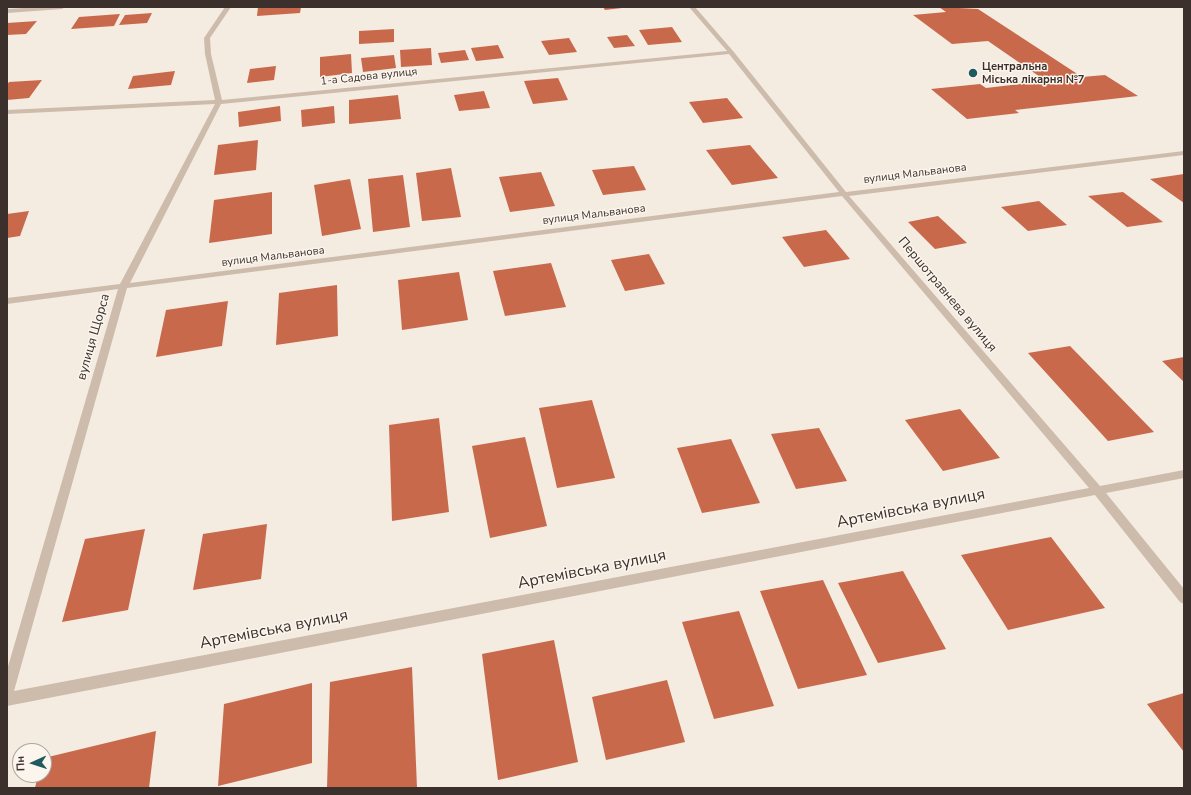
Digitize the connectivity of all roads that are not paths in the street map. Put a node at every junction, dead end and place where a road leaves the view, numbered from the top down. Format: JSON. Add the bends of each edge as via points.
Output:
{"nodes":[{"id":1,"x":62,"y":7,"type":"edge"},
{"id":2,"x":228,"y":7,"type":"edge"},
{"id":3,"x":692,"y":7,"type":"edge"},
{"id":4,"x":7,"y":11,"type":"edge"},
{"id":5,"x":732,"y":52,"type":"junction"},
{"id":6,"x":219,"y":102,"type":"junction"},
{"id":7,"x":7,"y":112,"type":"edge"},
{"id":8,"x":1184,"y":153,"type":"edge"},
{"id":9,"x":844,"y":194,"type":"junction"},
{"id":10,"x":123,"y":287,"type":"junction"},
{"id":11,"x":7,"y":301,"type":"edge"},
{"id":12,"x":1184,"y":474,"type":"edge"},
{"id":13,"x":1097,"y":490,"type":"junction"},
{"id":14,"x":1184,"y":598,"type":"edge"},
{"id":15,"x":7,"y":693,"type":"edge"},
{"id":16,"x":7,"y":699,"type":"edge"}],
"edges":[{"from":1,"to":4,"type":"street"},
{"from":2,"to":6,"type":"street","via":[[207,38]]},
{"from":3,"to":5,"type":"street","name":"Першотравнева вулиця"},
{"from":5,"to":6,"type":"street","name":"1-а Садова вулиця"},
{"from":5,"to":9,"type":"street","name":"Першотравнева вулиця"},
{"from":6,"to":7,"type":"street","name":"1-а Садова вулиця"},
{"from":6,"to":10,"type":"street","name":"вулиця Щорса"},
{"from":8,"to":9,"type":"street","name":"вулиця Мальванова"},
{"from":9,"to":10,"type":"street","name":"вулиця Мальванова"},
{"from":9,"to":13,"type":"street","name":"Першотравнева вулиця"},
{"from":10,"to":11,"type":"street","name":"вулиця Мальванова"},
{"from":10,"to":15,"type":"street","name":"вулиця Щорса"},
{"from":12,"to":13,"type":"street","name":"Артемівська вулиця"},
{"from":13,"to":14,"type":"street","name":"Першотравнева вулиця"},
{"from":13,"to":16,"type":"street","name":"Артемівська вулиця"}]}
